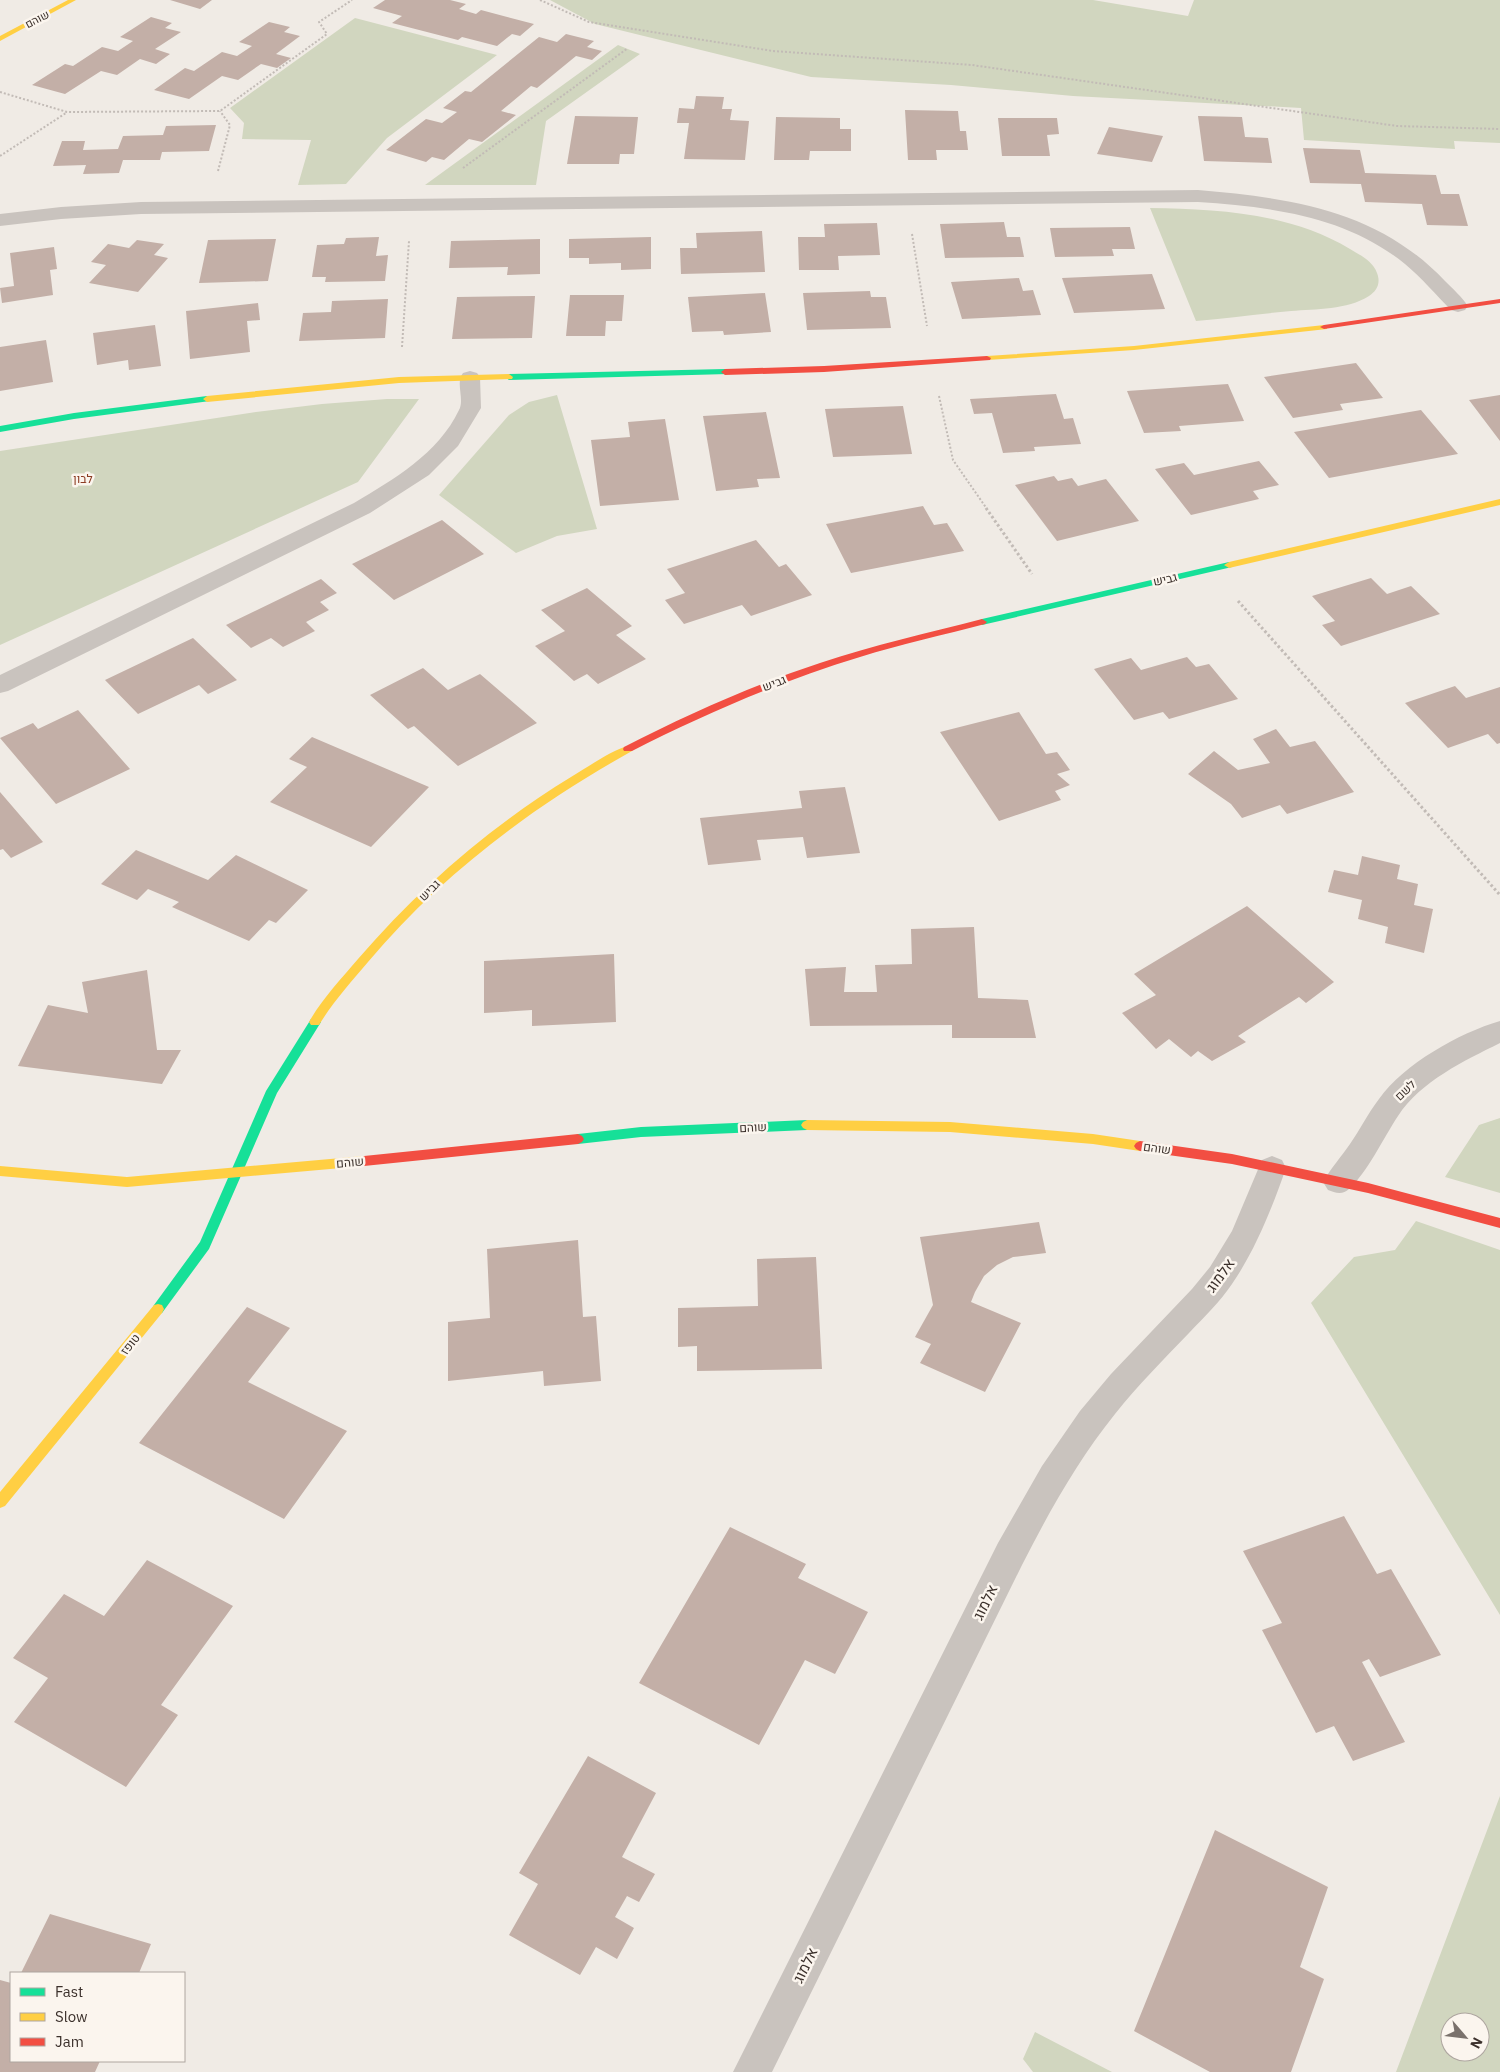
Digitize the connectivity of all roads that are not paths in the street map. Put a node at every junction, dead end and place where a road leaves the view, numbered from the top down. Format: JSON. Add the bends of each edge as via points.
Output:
{"nodes":[{"id":1,"x":73,"y":0,"type":"edge"},
{"id":2,"x":0,"y":39,"type":"edge"},
{"id":3,"x":0,"y":220,"type":"edge"},
{"id":4,"x":1500,"y":301,"type":"edge"},
{"id":5,"x":1458,"y":306,"type":"junction"},
{"id":6,"x":470,"y":377,"type":"junction"},
{"id":7,"x":0,"y":429,"type":"edge"},
{"id":8,"x":1500,"y":502,"type":"edge"},
{"id":9,"x":0,"y":685,"type":"edge"},
{"id":10,"x":1500,"y":1030,"type":"edge"},
{"id":11,"x":1272,"y":1168,"type":"junction"},
{"id":12,"x":0,"y":1171,"type":"edge"},
{"id":13,"x":237,"y":1172,"type":"junction"},
{"id":14,"x":1338,"y":1182,"type":"junction"},
{"id":15,"x":1500,"y":1222,"type":"edge"},
{"id":16,"x":0,"y":1502,"type":"edge"},
{"id":17,"x":752,"y":2072,"type":"edge"}],
"edges":[{"from":1,"to":2,"type":"street","name":"שוהם"},
{"from":3,"to":5,"type":"street","via":[[87,211],[209,207],[1198,196],[1289,206],[1357,226],[1406,255]]},
{"from":4,"to":5,"type":"street"},
{"from":5,"to":6,"type":"street","via":[[1373,321],[1230,338],[933,363],[722,373]]},
{"from":6,"to":7,"type":"street","via":[[399,380],[226,396]]},
{"from":6,"to":9,"type":"street","via":[[471,408],[461,425],[436,456],[403,483],[362,508]]},
{"from":8,"to":13,"type":"street","name":"גביש","via":[[889,645],[781,680],[683,720],[594,766],[514,818],[442,876],[378,941],[321,1012],[272,1091]]},
{"from":10,"to":14,"type":"street","name":"לשם","via":[[1445,1058],[1406,1088],[1389,1106]]},
{"from":11,"to":13,"type":"street","name":"שוהם","via":[[1093,1139],[950,1127],[800,1125],[641,1132]]},
{"from":11,"to":14,"type":"street","name":"שוהם"},
{"from":11,"to":17,"type":"street","name":"אלמוג","via":[[1252,1223],[1225,1269],[1203,1298],[1104,1404],[1039,1499]]},
{"from":12,"to":13,"type":"street","name":"שוהם","via":[[127,1182]]},
{"from":13,"to":16,"type":"street","name":"טופז","via":[[205,1245],[190,1268]]},
{"from":14,"to":15,"type":"street","name":"שוהם"}]}
